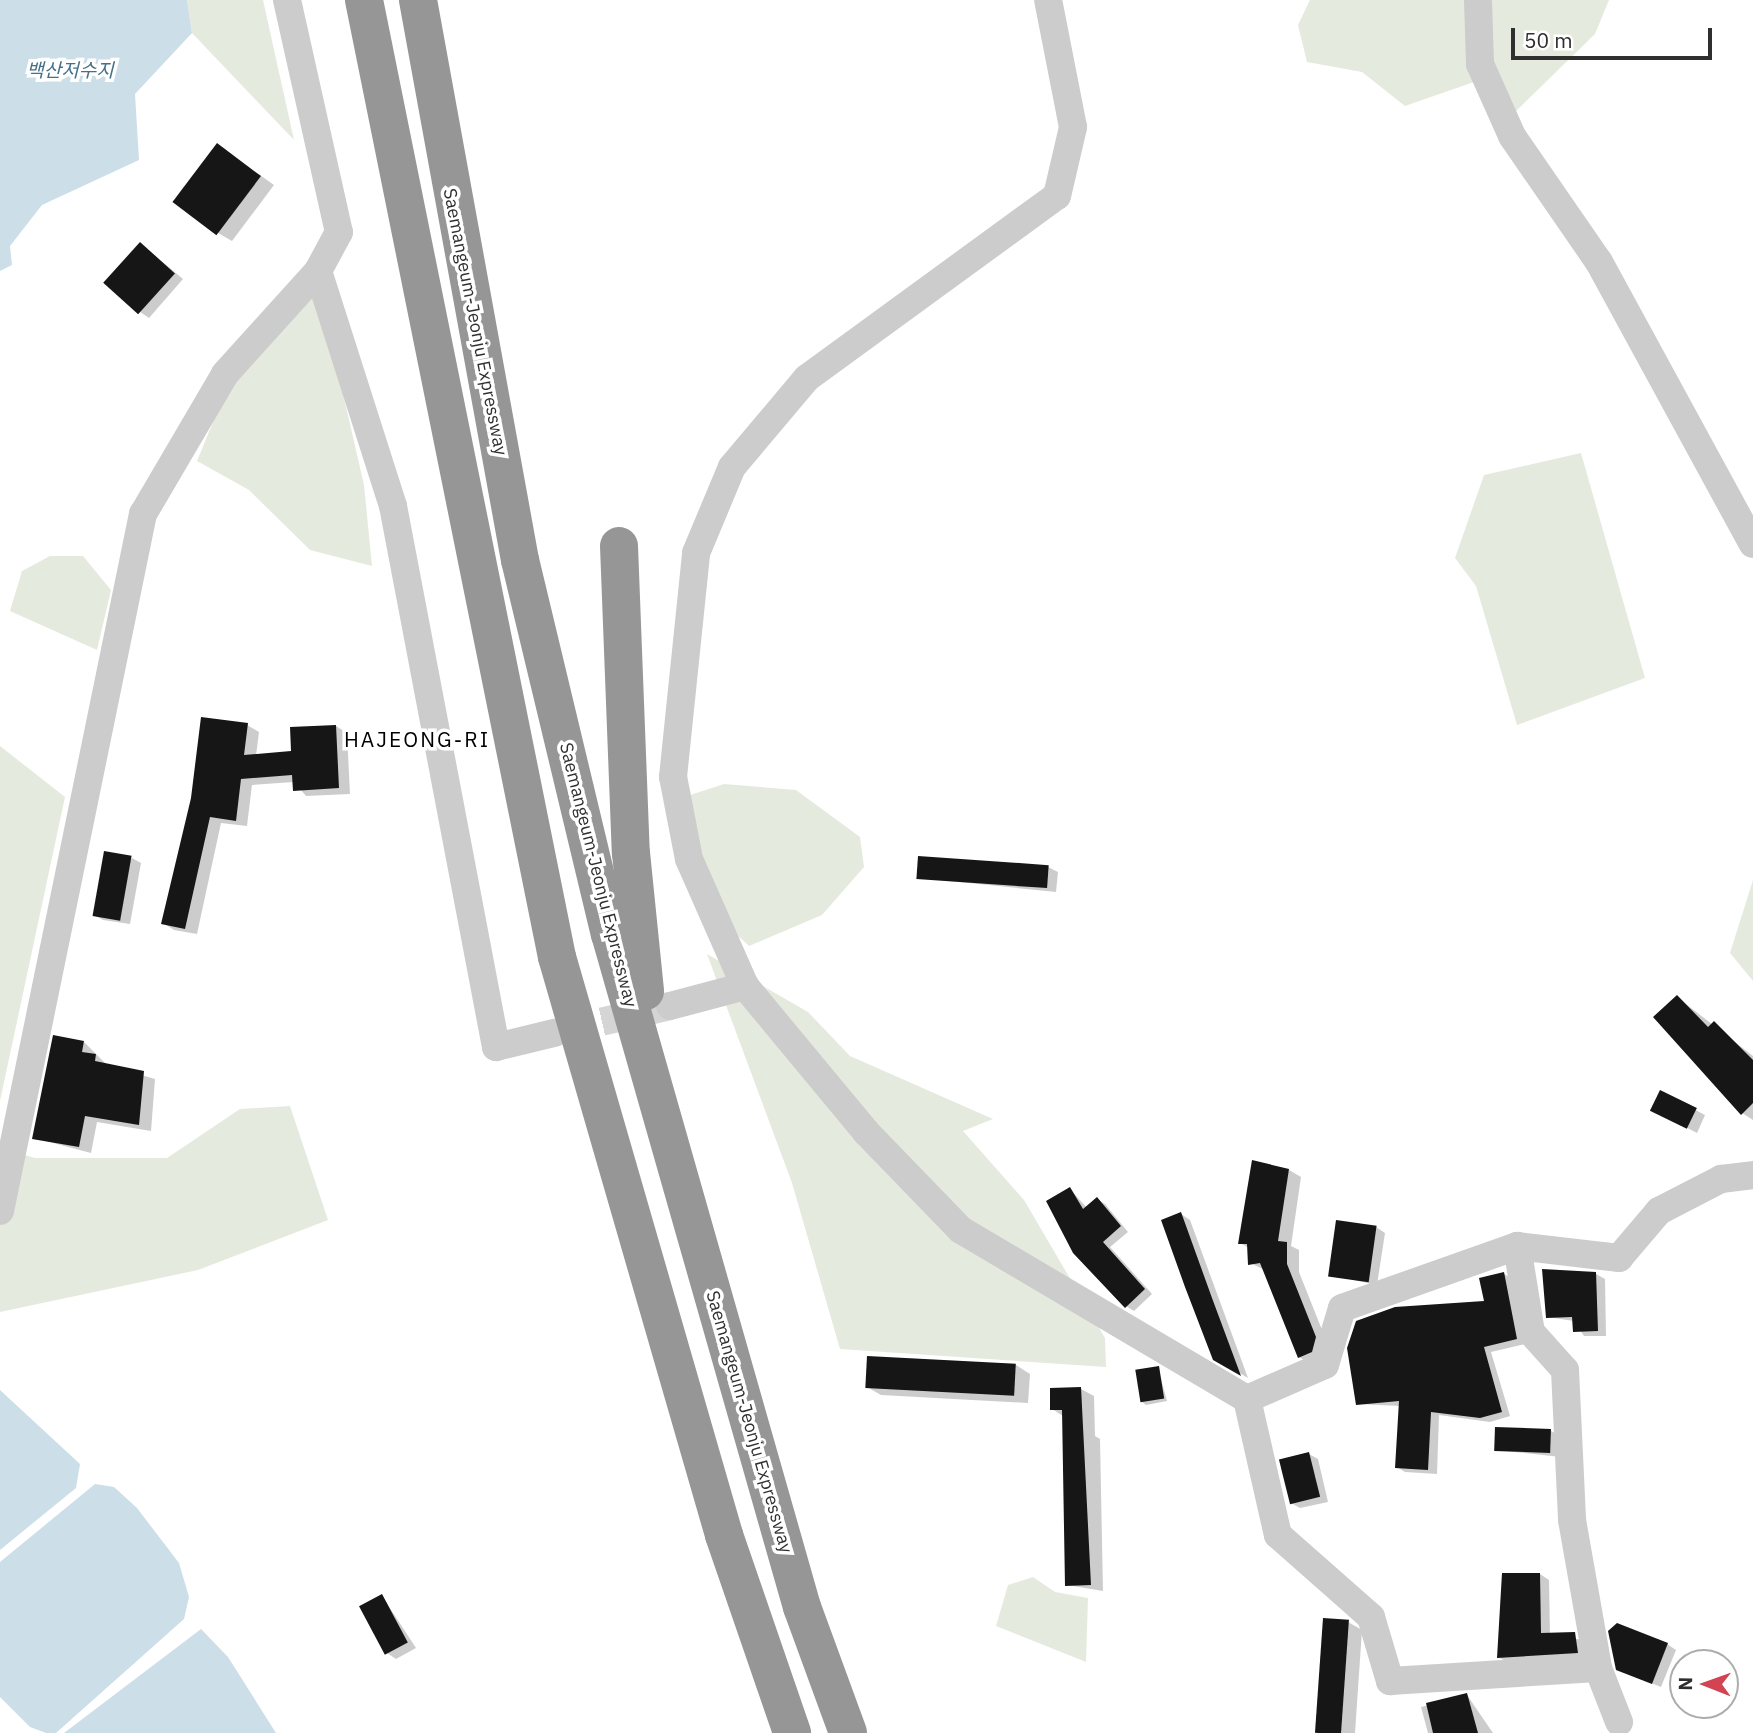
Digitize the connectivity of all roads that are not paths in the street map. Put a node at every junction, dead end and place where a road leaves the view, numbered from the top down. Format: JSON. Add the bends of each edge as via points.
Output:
{"nodes":[{"id":1,"x":287,"y":0,"type":"edge"},
{"id":2,"x":364,"y":0,"type":"edge"},
{"id":3,"x":418,"y":0,"type":"edge"},
{"id":4,"x":1048,"y":0,"type":"edge"},
{"id":5,"x":1478,"y":0,"type":"edge"},
{"id":6,"x":318,"y":271,"type":"junction"},
{"id":7,"x":1753,"y":544,"type":"edge"},
{"id":8,"x":619,"y":546,"type":"dead end"},
{"id":9,"x":745,"y":986,"type":"junction"},
{"id":10,"x":670,"y":1006,"type":"tunnel mouth"},
{"id":11,"x":554,"y":1033,"type":"tunnel mouth"},
{"id":12,"x":654,"y":1088,"type":"junction"},
{"id":13,"x":1753,"y":1175,"type":"edge"},
{"id":14,"x":0,"y":1211,"type":"edge"},
{"id":15,"x":1517,"y":1246,"type":"junction"},
{"id":16,"x":1247,"y":1399,"type":"junction"},
{"id":17,"x":1598,"y":1668,"type":"junction"},
{"id":18,"x":1619,"y":1722,"type":"dead end"},
{"id":19,"x":792,"y":1733,"type":"edge"},
{"id":20,"x":848,"y":1733,"type":"edge"}],
"edges":[{"from":1,"to":6,"type":"street","via":[[339,232]]},
{"from":2,"to":19,"type":"highway","via":[[557,957],[724,1535]]},
{"from":3,"to":12,"type":"highway","name":"Saemangeum-Jeonju Expressway","via":[[520,560]]},
{"from":4,"to":9,"type":"street","via":[[1073,127],[1057,196],[807,377],[732,467],[696,553],[673,777],[689,859]]},
{"from":5,"to":7,"type":"street","via":[[1480,64],[1512,136],[1599,262]]},
{"from":6,"to":11,"type":"street","via":[[393,506],[496,1047]]},
{"from":6,"to":14,"type":"street","via":[[225,373],[143,514]]},
{"from":8,"to":12,"type":"highway","via":[[631,853]]},
{"from":9,"to":10,"type":"street"},
{"from":9,"to":16,"type":"street","via":[[866,1132],[961,1230],[1219,1388]]},
{"from":12,"to":20,"type":"highway","name":"Saemangeum-Jeonju Expressway","via":[[802,1607]]},
{"from":13,"to":15,"type":"street","via":[[1721,1179],[1659,1211],[1619,1258]]},
{"from":15,"to":16,"type":"street","via":[[1342,1308],[1325,1365]]},
{"from":15,"to":17,"type":"street","via":[[1531,1332],[1565,1370],[1572,1520]]},
{"from":16,"to":17,"type":"street","via":[[1278,1535],[1371,1617],[1390,1681]]},
{"from":17,"to":18,"type":"street"}]}
